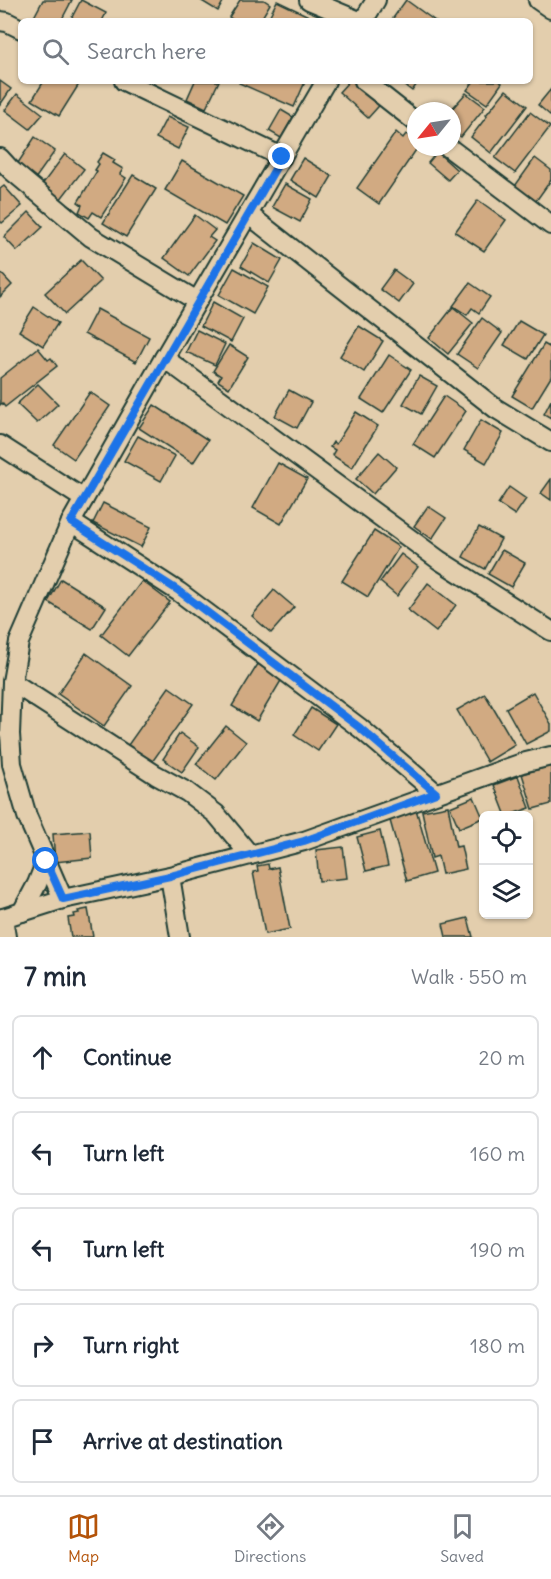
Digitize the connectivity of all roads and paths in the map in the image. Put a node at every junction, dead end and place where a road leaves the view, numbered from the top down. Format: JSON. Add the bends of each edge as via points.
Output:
{"nodes":[{"id":1,"x":309,"y":0,"type":"edge"},
{"id":2,"x":376,"y":0,"type":"edge"},
{"id":3,"x":538,"y":0,"type":"edge"},
{"id":4,"x":551,"y":9,"type":"edge"},
{"id":5,"x":354,"y":18,"type":"edge"},
{"id":6,"x":363,"y":18,"type":"edge"},
{"id":7,"x":0,"y":21,"type":"edge"},
{"id":8,"x":18,"y":28,"type":"edge"},
{"id":9,"x":129,"y":84,"type":"edge"},
{"id":10,"x":325,"y":84,"type":"edge"},
{"id":11,"x":368,"y":84,"type":"edge"},
{"id":12,"x":407,"y":115,"type":"edge"},
{"id":13,"x":460,"y":156,"type":"edge"},
{"id":14,"x":282,"y":157,"type":"junction"},
{"id":15,"x":0,"y":158,"type":"edge"},
{"id":16,"x":248,"y":214,"type":"junction"},
{"id":17,"x":551,"y":225,"type":"edge"},
{"id":18,"x":197,"y":301,"type":"junction"},
{"id":19,"x":164,"y":358,"type":"junction"},
{"id":20,"x":551,"y":442,"type":"edge"},
{"id":21,"x":0,"y":445,"type":"edge"},
{"id":22,"x":84,"y":499,"type":"junction"},
{"id":23,"x":71,"y":522,"type":"junction"},
{"id":24,"x":551,"y":632,"type":"edge"},
{"id":25,"x":12,"y":682,"type":"junction"},
{"id":26,"x":551,"y":756,"type":"edge"},
{"id":27,"x":436,"y":793,"type":"junction"},
{"id":28,"x":250,"y":855,"type":"junction"},
{"id":29,"x":46,"y":861,"type":"junction"},
{"id":30,"x":170,"y":876,"type":"junction"},
{"id":31,"x":63,"y":899,"type":"junction"},
{"id":32,"x":22,"y":912,"type":"junction"},
{"id":33,"x":2,"y":919,"type":"edge"},
{"id":34,"x":6,"y":937,"type":"edge"},
{"id":35,"x":180,"y":937,"type":"edge"}],
"edges":[{"from":1,"to":5,"type":"street"},
{"from":2,"to":6,"type":"street"},
{"from":3,"to":4,"type":"street"},
{"from":7,"to":8,"type":"street"},
{"from":9,"to":14,"type":"street"},
{"from":10,"to":14,"type":"street"},
{"from":11,"to":12,"type":"street"},
{"from":13,"to":17,"type":"street"},
{"from":14,"to":16,"type":"street"},
{"from":15,"to":18,"type":"street","via":[[91,237]]},
{"from":16,"to":18,"type":"street"},
{"from":16,"to":20,"type":"street","via":[[495,408]]},
{"from":18,"to":19,"type":"street"},
{"from":19,"to":22,"type":"street"},
{"from":19,"to":24,"type":"street","via":[[439,560]]},
{"from":21,"to":22,"type":"street"},
{"from":22,"to":23,"type":"street"},
{"from":23,"to":25,"type":"street","via":[[19,642]]},
{"from":23,"to":27,"type":"street","via":[[179,591],[360,728]]},
{"from":25,"to":28,"type":"street","via":[[187,792],[216,814]]},
{"from":25,"to":29,"type":"street","via":[[12,764],[27,816]]},
{"from":26,"to":27,"type":"street"},
{"from":27,"to":28,"type":"street","via":[[304,841]]},
{"from":28,"to":30,"type":"street"},
{"from":29,"to":31,"type":"street"},
{"from":29,"to":32,"type":"street"},
{"from":30,"to":31,"type":"street"},
{"from":30,"to":35,"type":"street"},
{"from":31,"to":32,"type":"street"},
{"from":32,"to":33,"type":"street"},
{"from":33,"to":34,"type":"street"}]}
